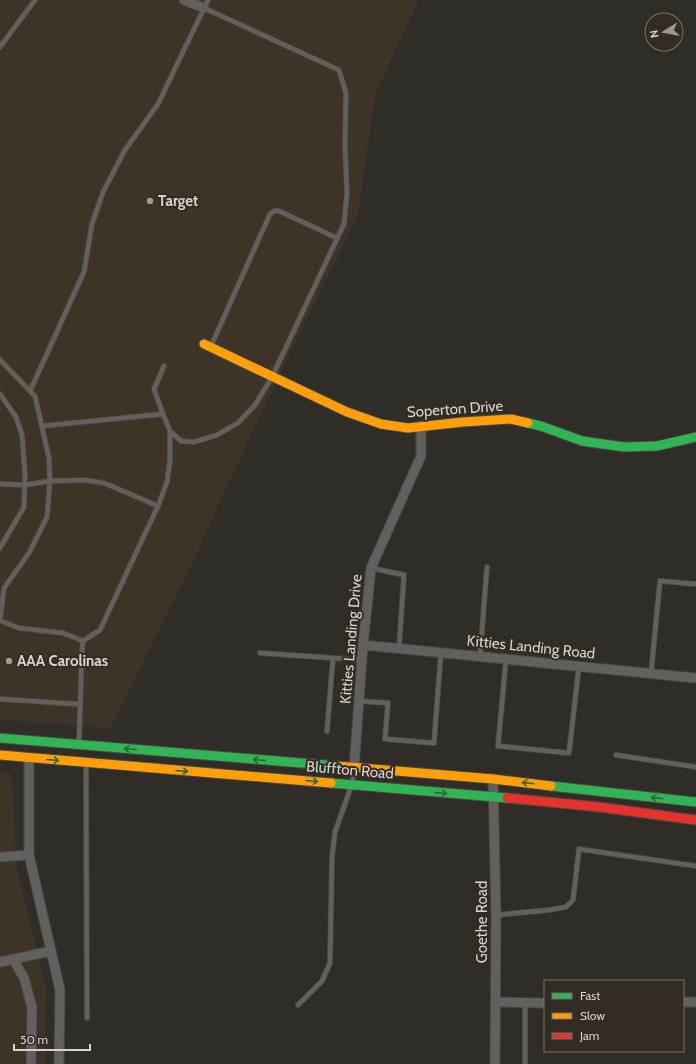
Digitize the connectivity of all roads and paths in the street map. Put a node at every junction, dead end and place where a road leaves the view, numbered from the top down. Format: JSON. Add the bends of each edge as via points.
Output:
{"nodes":[{"id":1,"x":36,"y":0,"type":"edge"},
{"id":2,"x":184,"y":0,"type":"edge"},
{"id":3,"x":206,"y":4,"type":"edge"},
{"id":4,"x":0,"y":47,"type":"edge"},
{"id":5,"x":337,"y":238,"type":"junction"},
{"id":6,"x":207,"y":346,"type":"joint"},
{"id":7,"x":0,"y":360,"type":"edge"},
{"id":8,"x":164,"y":366,"type":"dead end"},
{"id":9,"x":272,"y":377,"type":"junction"},
{"id":10,"x":30,"y":391,"type":"junction"},
{"id":11,"x":0,"y":394,"type":"edge"},
{"id":12,"x":163,"y":414,"type":"junction"},
{"id":13,"x":42,"y":426,"type":"junction"},
{"id":14,"x":421,"y":426,"type":"junction"},
{"id":15,"x":170,"y":431,"type":"junction"},
{"id":16,"x":696,"y":437,"type":"edge"},
{"id":17,"x":50,"y":481,"type":"junction"},
{"id":18,"x":0,"y":484,"type":"edge"},
{"id":19,"x":24,"y":485,"type":"junction"},
{"id":20,"x":158,"y":506,"type":"junction"},
{"id":21,"x":0,"y":548,"type":"edge"},
{"id":22,"x":487,"y":567,"type":"dead end"},
{"id":23,"x":371,"y":568,"type":"junction"},
{"id":24,"x":696,"y":584,"type":"edge"},
{"id":25,"x":0,"y":621,"type":"edge"},
{"id":26,"x":83,"y":641,"type":"junction"},
{"id":27,"x":363,"y":645,"type":"junction"},
{"id":28,"x":398,"y":648,"type":"junction"},
{"id":29,"x":440,"y":652,"type":"junction"},
{"id":30,"x":260,"y":653,"type":"dead end"},
{"id":31,"x":480,"y":656,"type":"junction"},
{"id":32,"x":333,"y":658,"type":"junction"},
{"id":33,"x":506,"y":659,"type":"junction"},
{"id":34,"x":362,"y":660,"type":"junction"},
{"id":35,"x":579,"y":666,"type":"junction"},
{"id":36,"x":651,"y":673,"type":"junction"},
{"id":37,"x":696,"y":678,"type":"edge"},
{"id":38,"x":0,"y":699,"type":"edge"},
{"id":39,"x":359,"y":701,"type":"junction"},
{"id":40,"x":80,"y":704,"type":"junction"},
{"id":41,"x":327,"y":730,"type":"dead end"},
{"id":42,"x":0,"y":738,"type":"edge"},
{"id":43,"x":79,"y":744,"type":"junction"},
{"id":44,"x":0,"y":755,"type":"edge"},
{"id":45,"x":616,"y":755,"type":"dead end"},
{"id":46,"x":29,"y":758,"type":"junction"},
{"id":47,"x":86,"y":762,"type":"junction"},
{"id":48,"x":696,"y":767,"type":"edge"},
{"id":49,"x":354,"y":768,"type":"junction"},
{"id":50,"x":493,"y":779,"type":"junction"},
{"id":51,"x":352,"y":784,"type":"junction"},
{"id":52,"x":494,"y":797,"type":"junction"},
{"id":53,"x":696,"y":802,"type":"edge"},
{"id":54,"x":696,"y":820,"type":"edge"},
{"id":55,"x":29,"y":855,"type":"junction"},
{"id":56,"x":0,"y":857,"type":"edge"},
{"id":57,"x":696,"y":866,"type":"edge"},
{"id":58,"x":496,"y":915,"type":"junction"},
{"id":59,"x":51,"y":952,"type":"junction"},
{"id":60,"x":13,"y":959,"type":"junction"},
{"id":61,"x":0,"y":962,"type":"edge"},
{"id":62,"x":496,"y":1002,"type":"junction"},
{"id":63,"x":684,"y":1002,"type":"edge"},
{"id":64,"x":696,"y":1002,"type":"edge"},
{"id":65,"x":525,"y":1003,"type":"junction"},
{"id":66,"x":544,"y":1003,"type":"edge"},
{"id":67,"x":298,"y":1005,"type":"dead end"},
{"id":68,"x":87,"y":1018,"type":"dead end"},
{"id":69,"x":31,"y":1064,"type":"edge"},
{"id":70,"x":59,"y":1064,"type":"edge"},
{"id":71,"x":495,"y":1064,"type":"edge"},
{"id":72,"x":525,"y":1064,"type":"edge"}],
"edges":[{"from":1,"to":4,"type":"lane"},
{"from":2,"to":3,"type":"street"},
{"from":3,"to":5,"type":"lane","via":[[339,70],[346,93],[346,193],[344,224]]},
{"from":3,"to":10,"type":"lane","via":[[158,104],[125,150],[103,192],[92,224],[84,272]]},
{"from":5,"to":6,"type":"lane","via":[[279,211],[270,214]]},
{"from":5,"to":9,"type":"lane"},
{"from":6,"to":9,"type":"main road","name":"Soperton Drive"},
{"from":7,"to":10,"type":"lane"},
{"from":8,"to":12,"type":"lane","via":[[154,389]]},
{"from":9,"to":14,"type":"main road","name":"Soperton Drive","via":[[347,412],[381,424],[408,428]]},
{"from":9,"to":15,"type":"lane","via":[[255,405],[238,423],[217,436],[194,442],[180,440]]},
{"from":10,"to":13,"type":"lane","via":[[35,396]]},
{"from":11,"to":19,"type":"lane","via":[[16,417],[22,435]]},
{"from":12,"to":13,"type":"lane"},
{"from":12,"to":15,"type":"lane"},
{"from":13,"to":17,"type":"lane","via":[[49,458]]},
{"from":14,"to":16,"type":"main road","name":"Soperton Drive","via":[[511,419],[541,426],[582,441],[624,447],[657,446]]},
{"from":14,"to":23,"type":"street","name":"Kitties Landing Drive","via":[[421,456]]},
{"from":15,"to":20,"type":"lane","via":[[167,482]]},
{"from":17,"to":19,"type":"lane"},
{"from":17,"to":20,"type":"lane","via":[[84,480],[104,483]]},
{"from":17,"to":25,"type":"lane","via":[[47,517],[29,553],[4,588]]},
{"from":18,"to":19,"type":"lane"},
{"from":19,"to":21,"type":"lane","via":[[24,507]]},
{"from":20,"to":26,"type":"lane","via":[[100,630]]},
{"from":22,"to":31,"type":"lane"},
{"from":23,"to":27,"type":"street","name":"Kitties Landing Drive"},
{"from":23,"to":28,"type":"lane","via":[[404,576]]},
{"from":24,"to":36,"type":"lane","via":[[660,581]]},
{"from":25,"to":26,"type":"lane","via":[[20,628],[63,633]]},
{"from":26,"to":40,"type":"lane"},
{"from":27,"to":28,"type":"street","name":"Kitties Landing Road"},
{"from":27,"to":34,"type":"street","name":"Kitties Landing Drive"},
{"from":28,"to":29,"type":"street","name":"Kitties Landing Road"},
{"from":29,"to":31,"type":"street","name":"Kitties Landing Road"},
{"from":29,"to":39,"type":"lane","via":[[434,743],[385,739],[388,703]]},
{"from":30,"to":32,"type":"lane"},
{"from":31,"to":33,"type":"street","name":"Kitties Landing Road"},
{"from":32,"to":34,"type":"lane"},
{"from":32,"to":41,"type":"lane"},
{"from":33,"to":35,"type":"street","name":"Kitties Landing Road"},
{"from":33,"to":35,"type":"lane","via":[[498,746],[506,747],[569,753]]},
{"from":34,"to":39,"type":"street","name":"Kitties Landing Drive"},
{"from":35,"to":36,"type":"street","name":"Kitties Landing Road"},
{"from":36,"to":37,"type":"street","name":"Kitties Landing Road"},
{"from":38,"to":40,"type":"lane"},
{"from":39,"to":49,"type":"street","name":"Kitties Landing Drive"},
{"from":40,"to":43,"type":"lane"},
{"from":42,"to":43,"type":"main road","name":"Bluffton Road"},
{"from":49,"to":43,"type":"main road","name":"Bluffton Road","one_way":true},
{"from":44,"to":46,"type":"main road","name":"Bluffton Road"},
{"from":45,"to":48,"type":"lane"},
{"from":46,"to":47,"type":"main road","name":"Bluffton Road","one_way":true},
{"from":46,"to":55,"type":"street"},
{"from":47,"to":51,"type":"main road","name":"Bluffton Road","one_way":true},
{"from":47,"to":68,"type":"lane"},
{"from":49,"to":50,"type":"main road","name":"Bluffton Road"},
{"from":49,"to":51,"type":"lane"},
{"from":50,"to":52,"type":"street","name":"Goethe Road"},
{"from":53,"to":50,"type":"main road","name":"Bluffton Road","one_way":true},
{"from":51,"to":52,"type":"main road","name":"Bluffton Road","one_way":true},
{"from":51,"to":67,"type":"lane","via":[[335,832],[332,857],[330,963],[322,981]]},
{"from":52,"to":54,"type":"main road","name":"Bluffton Road"},
{"from":52,"to":58,"type":"street","name":"Goethe Road"},
{"from":55,"to":56,"type":"street"},
{"from":55,"to":59,"type":"street"},
{"from":57,"to":58,"type":"lane","via":[[579,849],[573,900],[566,907]]},
{"from":58,"to":62,"type":"street","name":"Goethe Road"},
{"from":59,"to":60,"type":"street"},
{"from":59,"to":70,"type":"street","via":[[60,990]]},
{"from":60,"to":61,"type":"street"},
{"from":60,"to":69,"type":"street","via":[[24,978],[32,1007]]},
{"from":62,"to":65,"type":"street"},
{"from":62,"to":71,"type":"street","name":"Goethe Road"},
{"from":63,"to":64,"type":"street"},
{"from":65,"to":66,"type":"street"},
{"from":65,"to":72,"type":"lane"}]}
